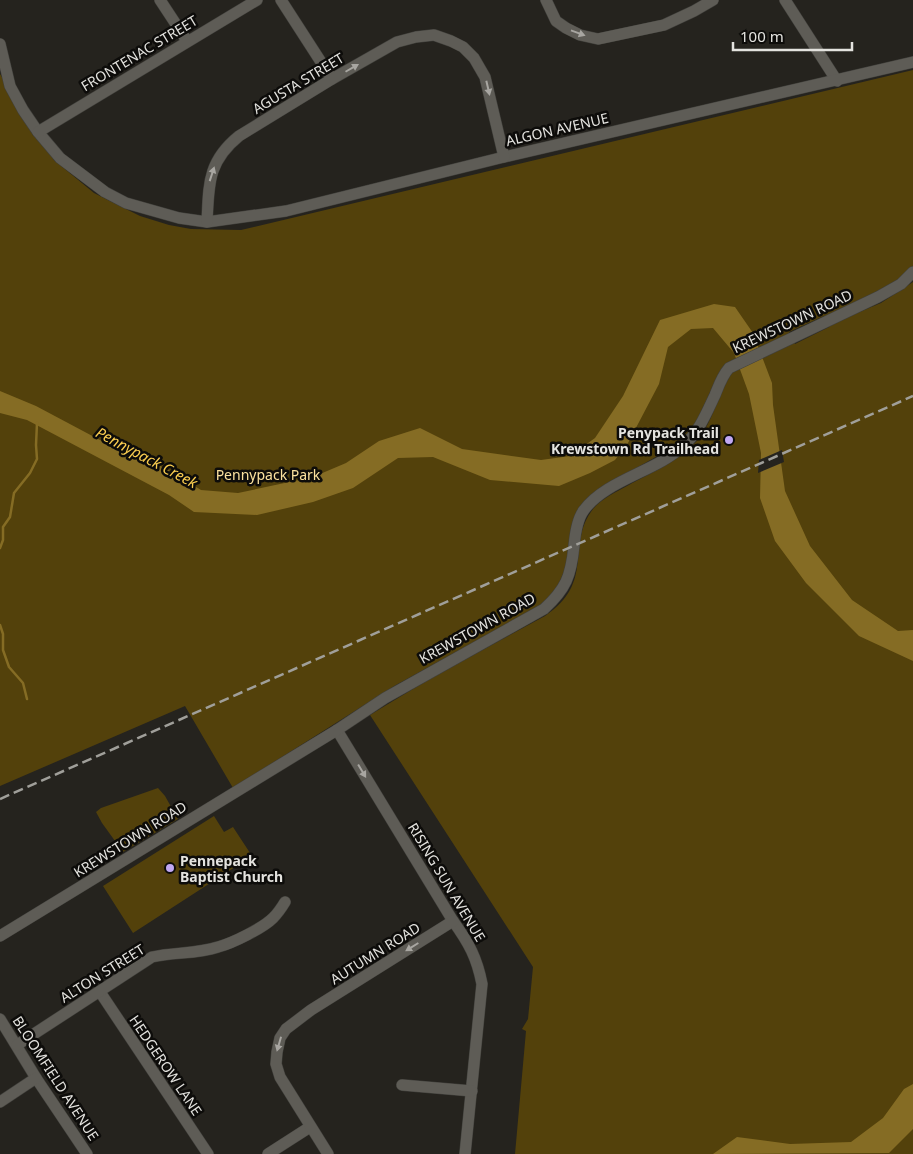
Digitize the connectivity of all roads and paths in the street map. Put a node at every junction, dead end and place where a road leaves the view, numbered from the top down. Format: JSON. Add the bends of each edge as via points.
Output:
{"nodes":[{"id":1,"x":160,"y":0,"type":"edge"},
{"id":2,"x":256,"y":0,"type":"edge"},
{"id":3,"x":281,"y":0,"type":"edge"},
{"id":4,"x":546,"y":0,"type":"edge"},
{"id":5,"x":712,"y":0,"type":"edge"},
{"id":6,"x":785,"y":0,"type":"edge"},
{"id":7,"x":187,"y":41,"type":"junction"},
{"id":8,"x":0,"y":44,"type":"edge"},
{"id":9,"x":913,"y":62,"type":"edge"},
{"id":10,"x":332,"y":79,"type":"junction"},
{"id":11,"x":837,"y":81,"type":"junction"},
{"id":12,"x":38,"y":132,"type":"junction"},
{"id":13,"x":504,"y":157,"type":"junction"},
{"id":14,"x":207,"y":222,"type":"junction"},
{"id":15,"x":913,"y":272,"type":"edge"},
{"id":16,"x":337,"y":730,"type":"junction"},
{"id":17,"x":286,"y":902,"type":"dead end"},
{"id":18,"x":453,"y":921,"type":"junction"},
{"id":19,"x":0,"y":936,"type":"edge"},
{"id":20,"x":100,"y":992,"type":"junction"},
{"id":21,"x":0,"y":1019,"type":"edge"},
{"id":22,"x":17,"y":1045,"type":"junction"},
{"id":23,"x":36,"y":1078,"type":"junction"},
{"id":24,"x":402,"y":1085,"type":"dead end"},
{"id":25,"x":472,"y":1091,"type":"junction"},
{"id":26,"x":0,"y":1102,"type":"edge"},
{"id":27,"x":310,"y":1127,"type":"junction"},
{"id":28,"x":87,"y":1154,"type":"edge"},
{"id":29,"x":208,"y":1154,"type":"edge"},
{"id":30,"x":268,"y":1154,"type":"edge"},
{"id":31,"x":328,"y":1154,"type":"edge"},
{"id":32,"x":465,"y":1154,"type":"edge"}],
"edges":[{"from":1,"to":7,"type":"street"},
{"from":2,"to":7,"type":"street","name":"FRONTENAC STREET"},
{"from":3,"to":10,"type":"street"},
{"from":4,"to":5,"type":"street","one_way":true,"via":[[556,21],[580,35],[598,39],[664,25]]},
{"from":6,"to":11,"type":"street"},
{"from":7,"to":12,"type":"street","name":"FRONTENAC STREET"},
{"from":8,"to":12,"type":"street","name":"ALGON AVENUE","via":[[10,86]]},
{"from":9,"to":11,"type":"street","name":"ALGON AVENUE"},
{"from":10,"to":13,"type":"street","name":"AGUSTA STREET","one_way":true,"via":[[397,42],[434,35],[451,41],[474,58],[485,77]]},
{"from":14,"to":10,"type":"street","name":"AGUSTA STREET","one_way":true,"via":[[209,183],[219,157],[228,145]]},
{"from":11,"to":13,"type":"street","name":"ALGON AVENUE"},
{"from":12,"to":14,"type":"street","name":"ALGON AVENUE","via":[[60,158],[105,192],[153,211]]},
{"from":13,"to":14,"type":"street","name":"ALGON AVENUE","via":[[286,211]]},
{"from":15,"to":16,"type":"street","name":"KREWSTOWN ROAD","via":[[886,293],[734,365],[721,380],[700,427],[684,446],[601,494],[582,512],[567,580],[559,596],[544,609],[385,698]]},
{"from":16,"to":18,"type":"street","name":"RISING SUN AVENUE","one_way":true},
{"from":16,"to":19,"type":"street","name":"KREWSTOWN ROAD"},
{"from":17,"to":20,"type":"street","name":"ALTON STREET","via":[[273,918],[242,938],[218,948],[152,957]]},
{"from":18,"to":25,"type":"street","name":"RISING SUN AVENUE","via":[[468,941],[482,984]]},
{"from":18,"to":27,"type":"street","name":"AUTUMN ROAD","one_way":true,"via":[[286,1029],[280,1038],[276,1064],[280,1077]]},
{"from":20,"to":22,"type":"street","name":"ALTON STREET"},
{"from":20,"to":29,"type":"street","name":"HEDGEROW LANE"},
{"from":21,"to":22,"type":"street","name":"BLOOMFIELD AVENUE"},
{"from":22,"to":23,"type":"street","name":"BLOOMFIELD AVENUE"},
{"from":23,"to":26,"type":"street"},
{"from":23,"to":28,"type":"street","name":"BLOOMFIELD AVENUE"},
{"from":24,"to":25,"type":"street"},
{"from":25,"to":32,"type":"street","name":"RISING SUN AVENUE"},
{"from":27,"to":30,"type":"street"},
{"from":27,"to":31,"type":"street","name":"AUTUMN ROAD"}]}
